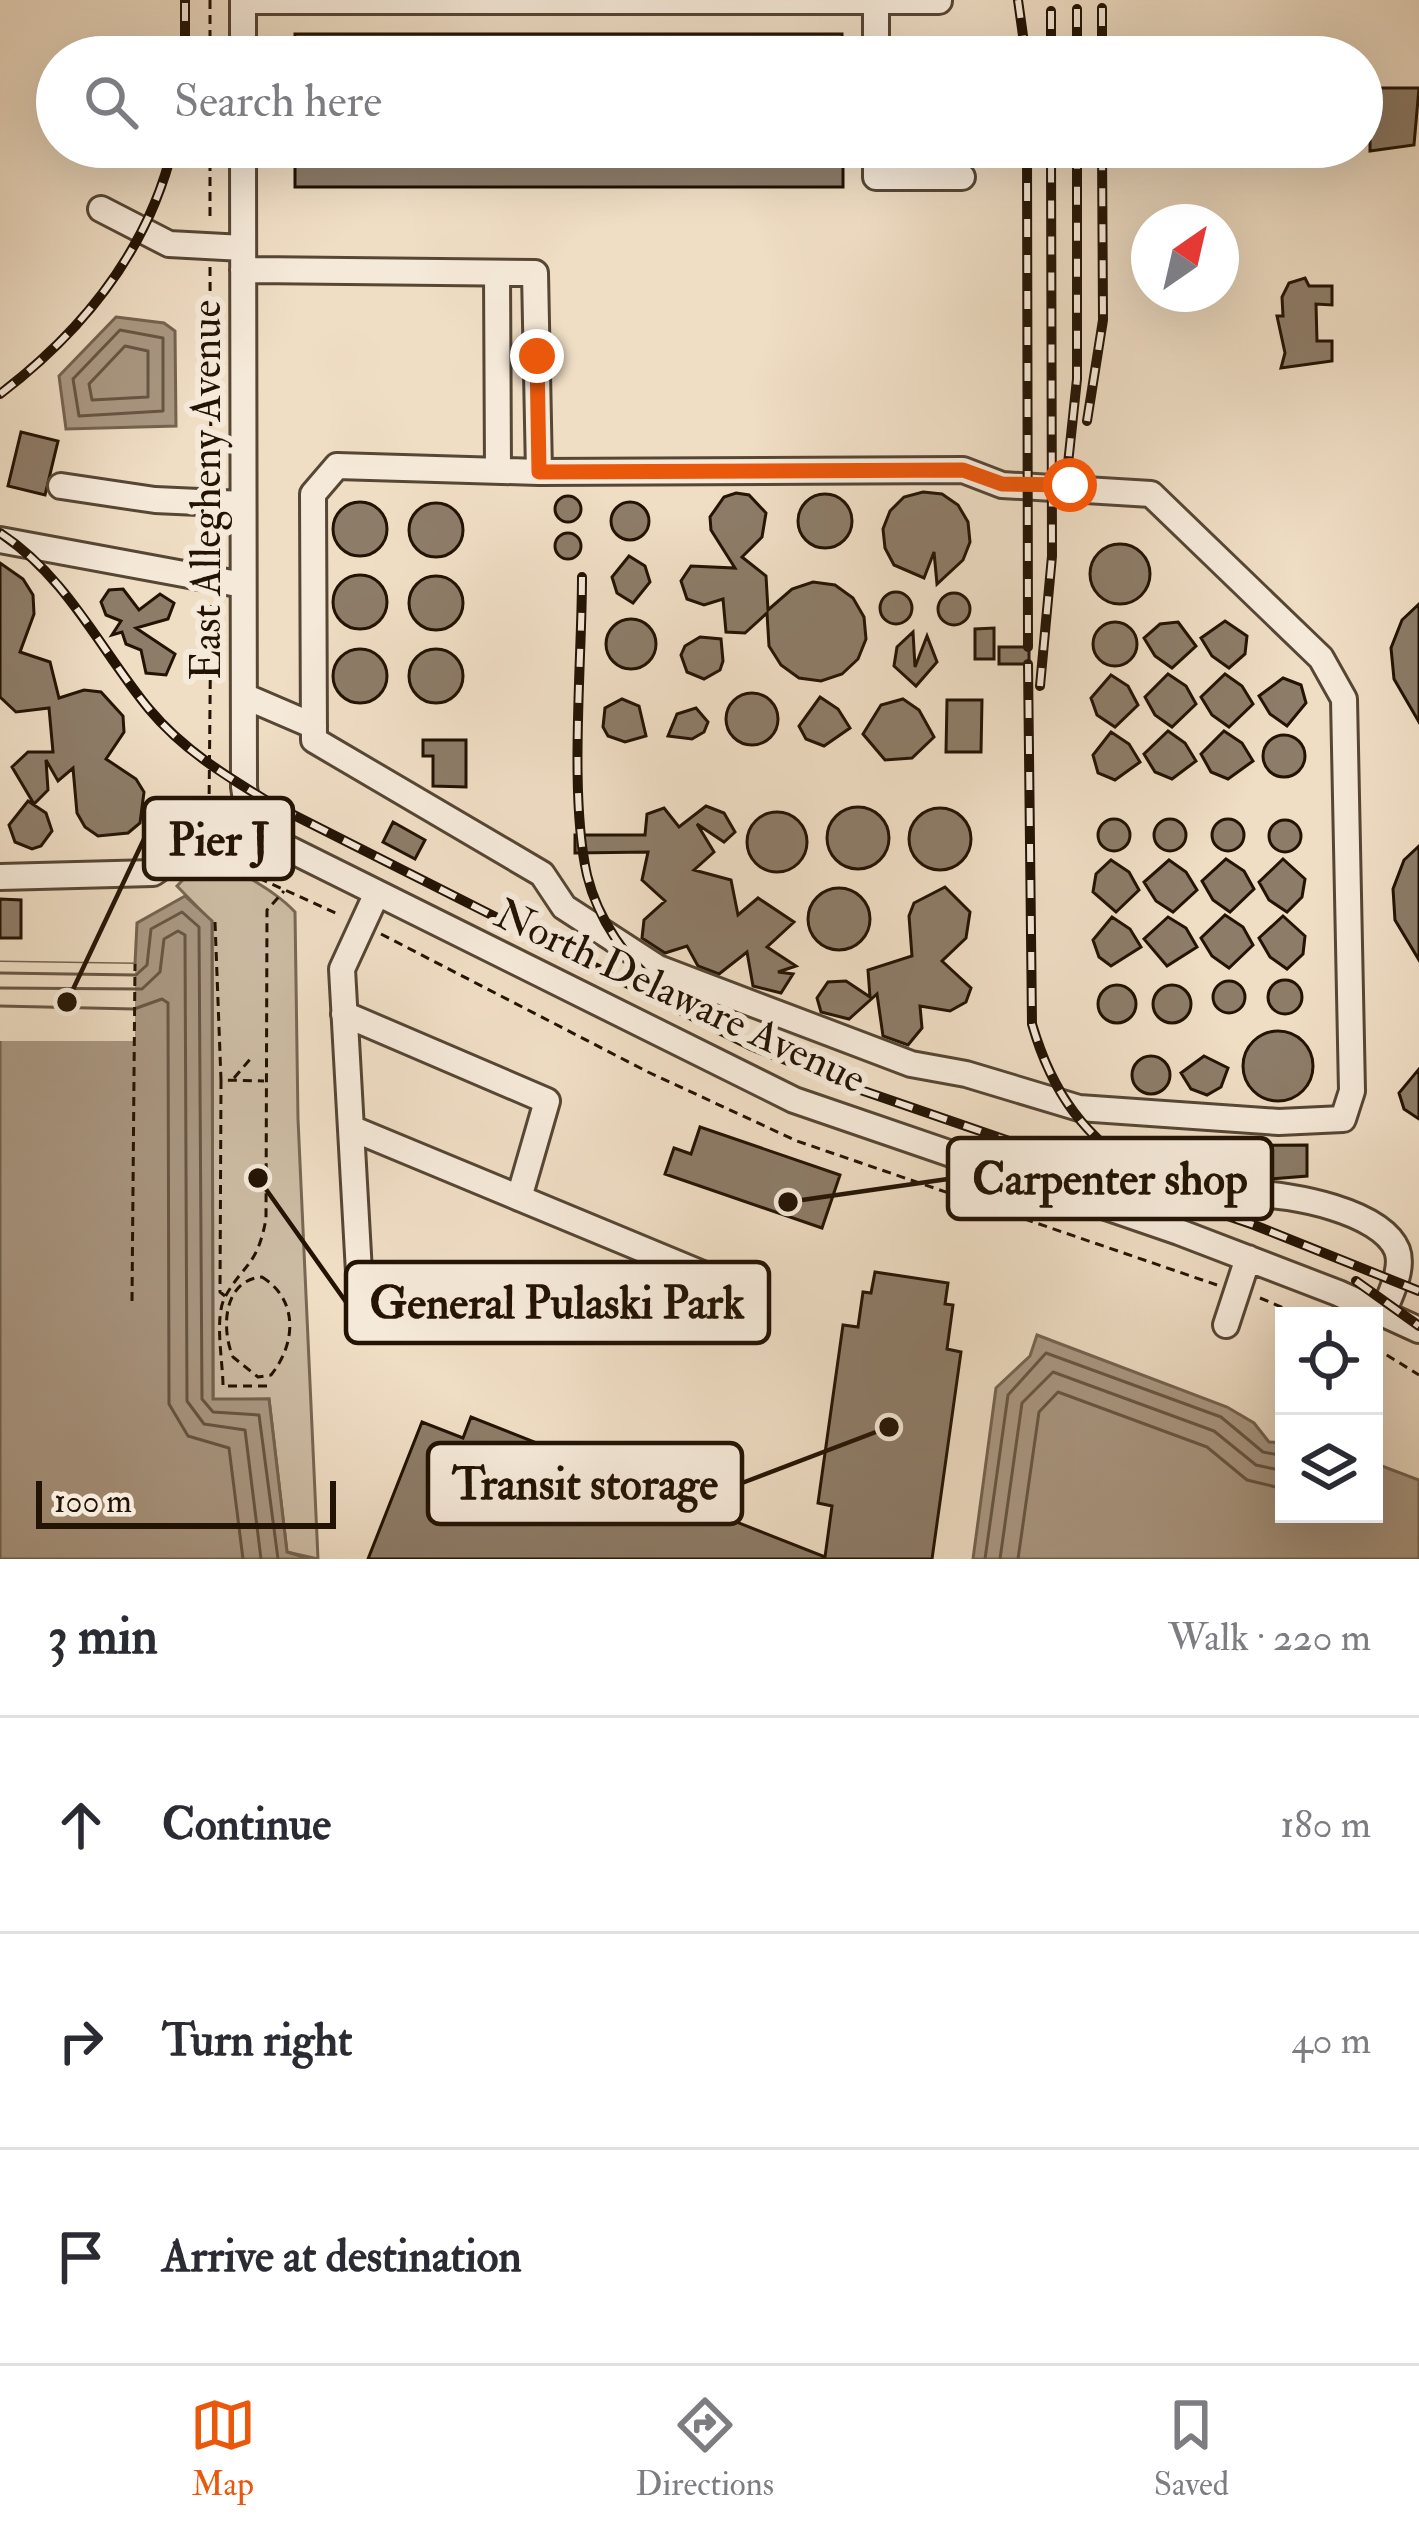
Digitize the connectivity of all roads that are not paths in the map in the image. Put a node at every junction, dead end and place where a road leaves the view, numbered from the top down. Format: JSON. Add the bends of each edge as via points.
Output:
{"nodes":[{"id":1,"x":876,"y":0,"type":"edge"},
{"id":2,"x":243,"y":1,"type":"edge"},
{"id":3,"x":939,"y":1,"type":"edge"},
{"id":4,"x":243,"y":36,"type":"edge"},
{"id":5,"x":876,"y":36,"type":"edge"},
{"id":6,"x":243,"y":168,"type":"edge"},
{"id":7,"x":876,"y":168,"type":"edge"},
{"id":8,"x":962,"y":177,"type":"dead end"},
{"id":9,"x":101,"y":208,"type":"dead end"},
{"id":10,"x":243,"y":259,"type":"junction"},
{"id":11,"x":497,"y":273,"type":"junction"},
{"id":12,"x":498,"y":471,"type":"junction"},
{"id":13,"x":539,"y":472,"type":"junction"},
{"id":14,"x":61,"y":486,"type":"dead end"},
{"id":15,"x":243,"y":504,"type":"junction"},
{"id":16,"x":0,"y":540,"type":"edge"},
{"id":17,"x":243,"y":585,"type":"junction"},
{"id":18,"x":244,"y":696,"type":"junction"},
{"id":19,"x":314,"y":726,"type":"junction"},
{"id":20,"x":252,"y":819,"type":"junction"},
{"id":21,"x":0,"y":878,"type":"edge"},
{"id":22,"x":376,"y":893,"type":"junction"},
{"id":23,"x":344,"y":1014,"type":"junction"},
{"id":24,"x":351,"y":1127,"type":"junction"},
{"id":25,"x":1253,"y":1194,"type":"dead end"},
{"id":26,"x":519,"y":1198,"type":"junction"},
{"id":27,"x":1248,"y":1258,"type":"junction"},
{"id":28,"x":722,"y":1282,"type":"dead end"},
{"id":29,"x":1368,"y":1307,"type":"edge"},
{"id":30,"x":361,"y":1308,"type":"dead end"},
{"id":31,"x":1383,"y":1313,"type":"joint"},
{"id":32,"x":1226,"y":1325,"type":"dead end"},
{"id":33,"x":1419,"y":1330,"type":"edge"}],
"edges":[{"from":1,"to":2,"type":"street"},
{"from":1,"to":3,"type":"street"},
{"from":1,"to":5,"type":"street"},
{"from":2,"to":4,"type":"street"},
{"from":6,"to":10,"type":"street","name":"East Allegheny Avenue"},
{"from":7,"to":8,"type":"street","via":[[876,177]]},
{"from":9,"to":10,"type":"street","via":[[170,244]]},
{"from":10,"to":11,"type":"street"},
{"from":10,"to":15,"type":"street","name":"East Allegheny Avenue"},
{"from":11,"to":12,"type":"street"},
{"from":11,"to":13,"type":"street","via":[[535,273]]},
{"from":12,"to":13,"type":"street"},
{"from":12,"to":19,"type":"street","via":[[337,466],[313,494]]},
{"from":13,"to":19,"type":"street","via":[[963,470],[1002,484],[1151,494],[1321,658],[1344,699],[1352,1091],[1343,1119],[1079,1108],[809,1030],[658,968],[564,908],[542,874],[314,740]]},
{"from":14,"to":15,"type":"street"},
{"from":15,"to":17,"type":"street","name":"East Allegheny Avenue"},
{"from":16,"to":17,"type":"street"},
{"from":17,"to":18,"type":"street","name":"East Allegheny Avenue"},
{"from":18,"to":19,"type":"street"},
{"from":18,"to":20,"type":"street","name":"East Allegheny Avenue"},
{"from":20,"to":21,"type":"street","via":[[153,873]]},
{"from":20,"to":22,"type":"street","name":"North Delaware Avenue"},
{"from":22,"to":23,"type":"street","via":[[342,969]]},
{"from":22,"to":27,"type":"street","name":"North Delaware Avenue","via":[[794,1100]]},
{"from":23,"to":24,"type":"street"},
{"from":23,"to":26,"type":"street","via":[[547,1101]]},
{"from":24,"to":26,"type":"street"},
{"from":24,"to":30,"type":"street"},
{"from":25,"to":31,"type":"street","via":[[1316,1203],[1383,1232],[1397,1251],[1398,1271]]},
{"from":26,"to":28,"type":"street"},
{"from":27,"to":29,"type":"street","name":"North Delaware Avenue"},
{"from":27,"to":32,"type":"street"},
{"from":31,"to":33,"type":"street","name":"North Delaware Avenue"}]}
